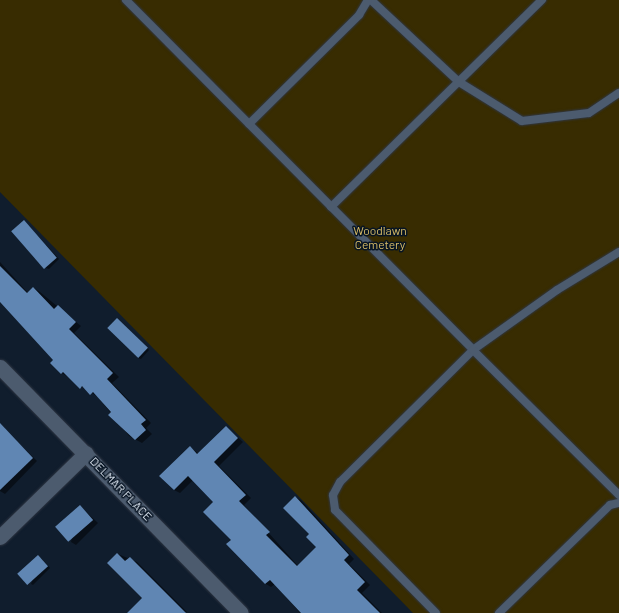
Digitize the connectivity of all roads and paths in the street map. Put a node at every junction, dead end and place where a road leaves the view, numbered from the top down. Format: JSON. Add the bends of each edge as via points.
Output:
{"nodes":[{"id":1,"x":126,"y":0,"type":"edge"},
{"id":2,"x":368,"y":0,"type":"edge"},
{"id":3,"x":371,"y":0,"type":"edge"},
{"id":4,"x":542,"y":0,"type":"edge"},
{"id":5,"x":459,"y":82,"type":"junction"},
{"id":6,"x":619,"y":93,"type":"edge"},
{"id":7,"x":249,"y":124,"type":"junction"},
{"id":8,"x":331,"y":207,"type":"junction"},
{"id":9,"x":619,"y":252,"type":"edge"},
{"id":10,"x":473,"y":350,"type":"junction"},
{"id":11,"x":0,"y":366,"type":"edge"},
{"id":12,"x":86,"y":453,"type":"junction"},
{"id":13,"x":619,"y":495,"type":"edge"},
{"id":14,"x":619,"y":503,"type":"edge"},
{"id":15,"x":0,"y":537,"type":"edge"},
{"id":16,"x":241,"y":613,"type":"edge"},
{"id":17,"x":436,"y":613,"type":"edge"},
{"id":18,"x":499,"y":613,"type":"edge"}],
"edges":[{"from":1,"to":7,"type":"lane"},
{"from":2,"to":7,"type":"lane","via":[[359,15]]},
{"from":3,"to":5,"type":"lane"},
{"from":4,"to":5,"type":"lane"},
{"from":5,"to":6,"type":"lane","via":[[522,121],[589,113]]},
{"from":5,"to":8,"type":"lane"},
{"from":7,"to":8,"type":"lane"},
{"from":8,"to":10,"type":"lane"},
{"from":9,"to":10,"type":"lane","via":[[557,290]]},
{"from":10,"to":13,"type":"lane"},
{"from":10,"to":17,"type":"lane","via":[[340,482],[333,495],[335,510]]},
{"from":11,"to":12,"type":"street","name":"DELMAR PLACE"},
{"from":12,"to":15,"type":"street"},
{"from":12,"to":16,"type":"street","name":"DELMAR PLACE"},
{"from":14,"to":18,"type":"lane","via":[[610,505]]}]}
